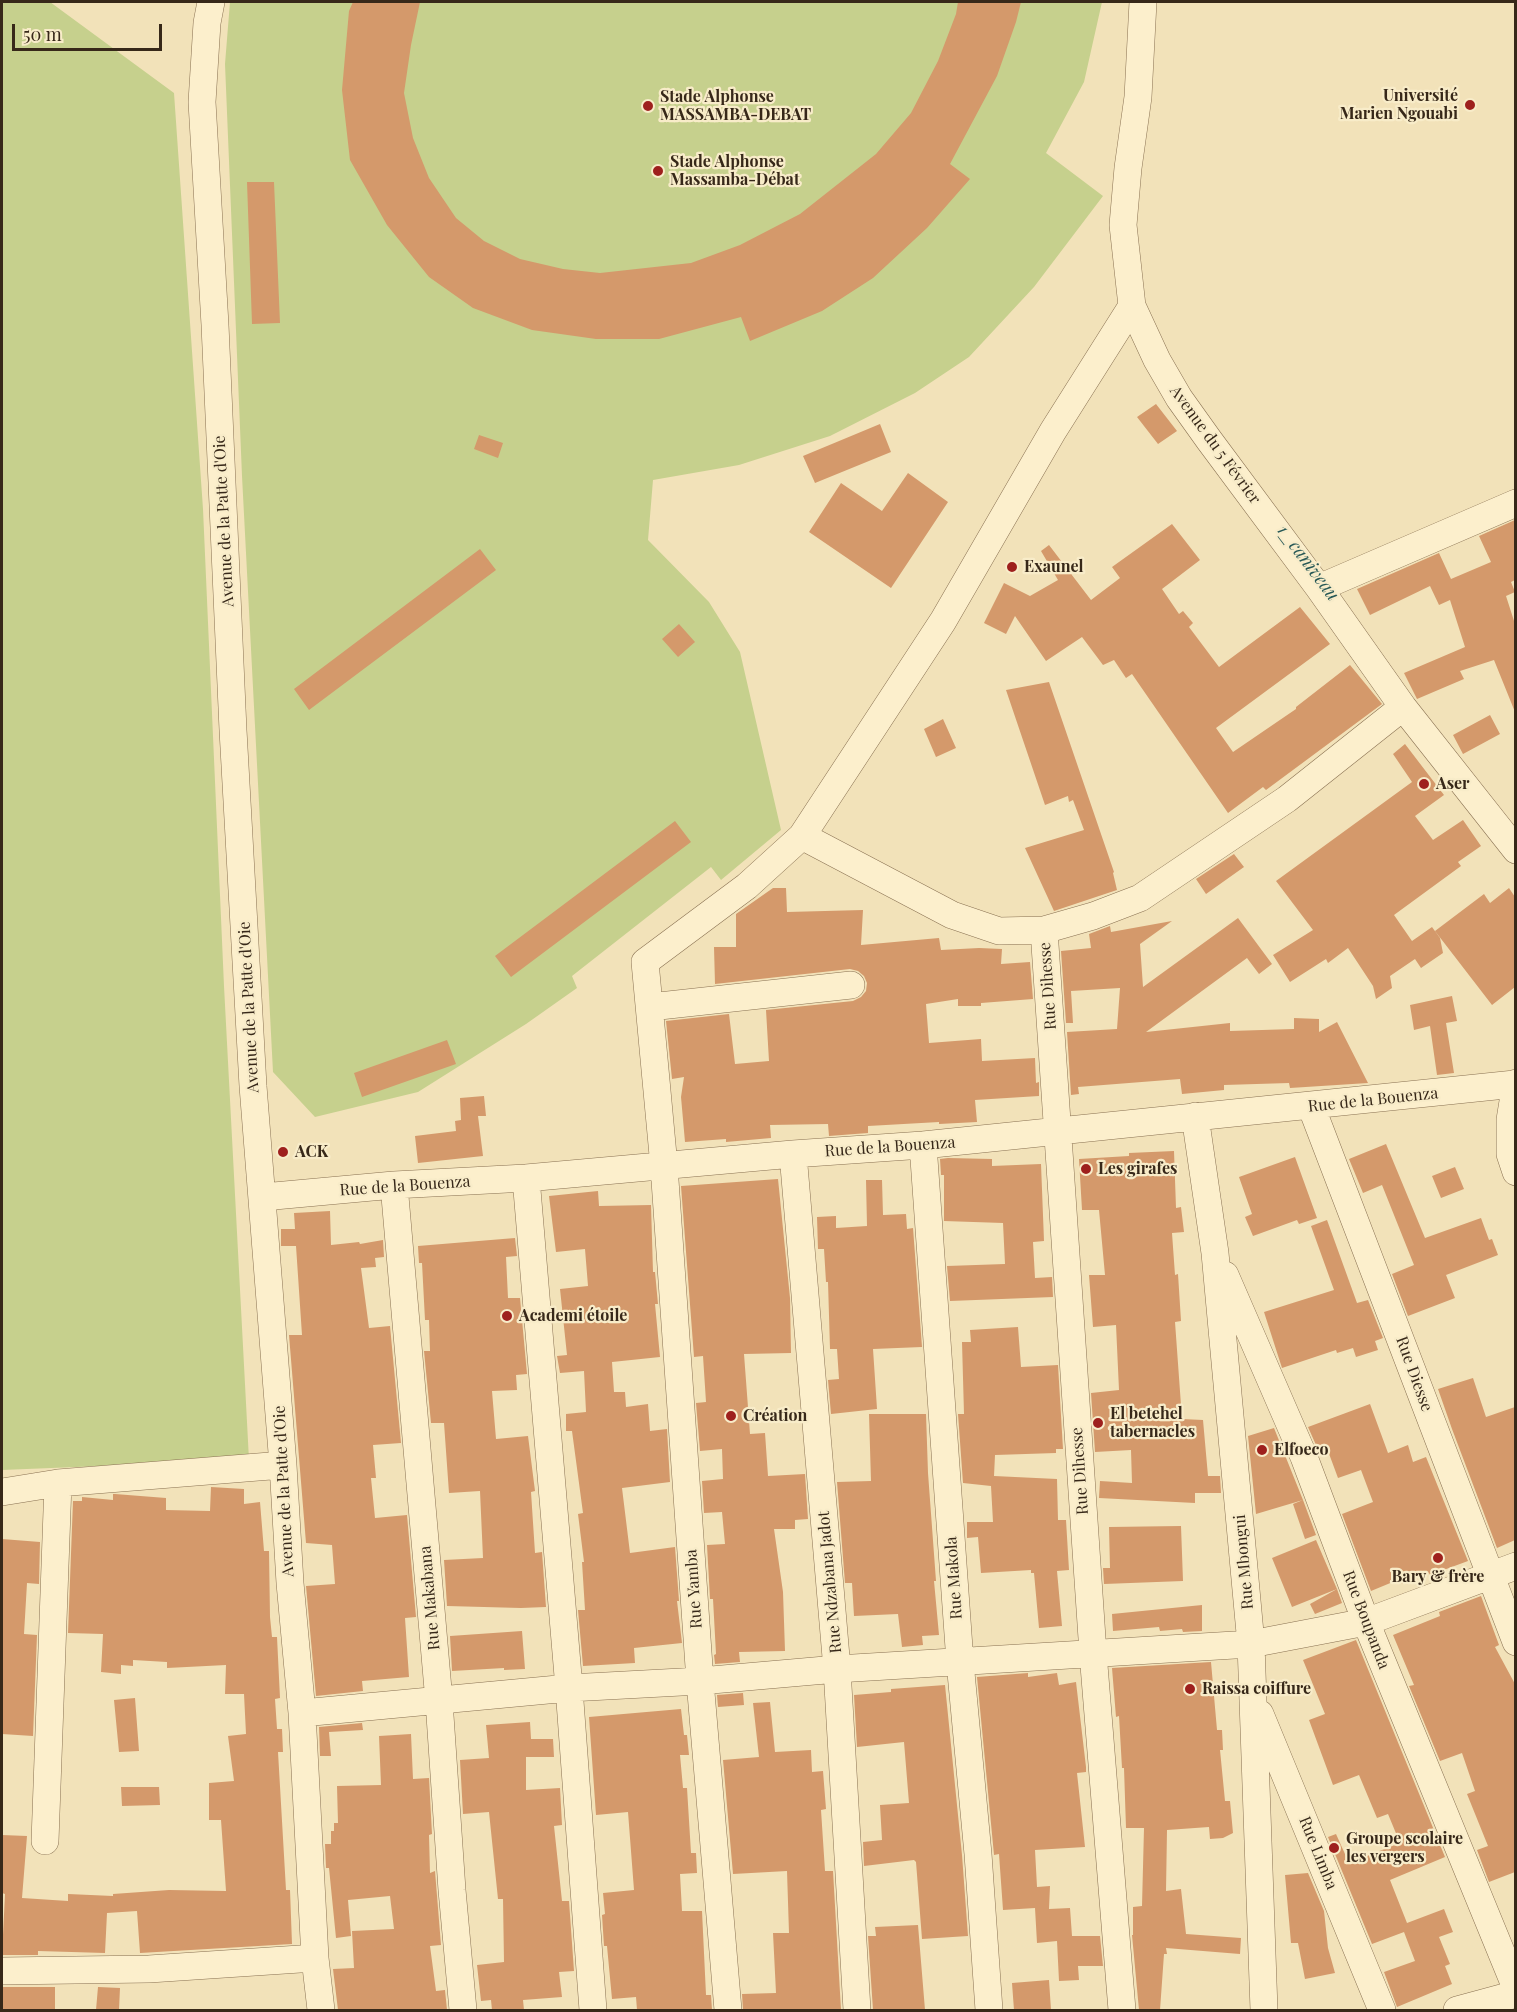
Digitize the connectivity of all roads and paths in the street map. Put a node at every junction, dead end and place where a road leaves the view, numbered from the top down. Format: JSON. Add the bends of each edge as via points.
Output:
{"nodes":[{"id":1,"x":211,"y":2,"type":"edge"},
{"id":2,"x":1143,"y":2,"type":"edge"},
{"id":3,"x":1132,"y":306,"type":"junction"},
{"id":4,"x":1515,"y":503,"type":"edge"},
{"id":5,"x":1319,"y":588,"type":"junction"},
{"id":6,"x":1403,"y":707,"type":"junction"},
{"id":7,"x":802,"y":836,"type":"junction"},
{"id":8,"x":1515,"y":850,"type":"edge"},
{"id":9,"x":1044,"y":930,"type":"junction"},
{"id":10,"x":851,"y":986,"type":"dead end"},
{"id":11,"x":650,"y":1007,"type":"junction"},
{"id":12,"x":1515,"y":1084,"type":"edge"},
{"id":13,"x":1311,"y":1106,"type":"junction"},
{"id":14,"x":1195,"y":1116,"type":"junction"},
{"id":15,"x":1057,"y":1132,"type":"junction"},
{"id":16,"x":923,"y":1145,"type":"junction"},
{"id":17,"x":793,"y":1154,"type":"junction"},
{"id":18,"x":664,"y":1166,"type":"junction"},
{"id":19,"x":1515,"y":1172,"type":"edge"},
{"id":20,"x":526,"y":1178,"type":"junction"},
{"id":21,"x":394,"y":1185,"type":"junction"},
{"id":22,"x":263,"y":1197,"type":"junction"},
{"id":23,"x":1215,"y":1253,"type":"junction"},
{"id":24,"x":284,"y":1466,"type":"junction"},
{"id":25,"x":58,"y":1483,"type":"junction"},
{"id":26,"x":2,"y":1492,"type":"edge"},
{"id":27,"x":1515,"y":1566,"type":"edge"},
{"id":28,"x":1489,"y":1577,"type":"junction"},
{"id":29,"x":1366,"y":1622,"type":"junction"},
{"id":30,"x":1515,"y":1642,"type":"edge"},
{"id":31,"x":1251,"y":1644,"type":"junction"},
{"id":32,"x":1093,"y":1653,"type":"junction"},
{"id":33,"x":960,"y":1662,"type":"junction"},
{"id":34,"x":837,"y":1669,"type":"junction"},
{"id":35,"x":700,"y":1681,"type":"junction"},
{"id":36,"x":569,"y":1688,"type":"junction"},
{"id":37,"x":1253,"y":1696,"type":"junction"},
{"id":38,"x":439,"y":1701,"type":"junction"},
{"id":39,"x":302,"y":1713,"type":"junction"},
{"id":40,"x":45,"y":1841,"type":"dead end"},
{"id":41,"x":315,"y":1958,"type":"junction"},
{"id":42,"x":2,"y":1971,"type":"edge"},
{"id":43,"x":1515,"y":1988,"type":"edge"},
{"id":44,"x":1515,"y":1994,"type":"edge"},
{"id":45,"x":321,"y":2010,"type":"edge"},
{"id":46,"x":464,"y":2010,"type":"edge"},
{"id":47,"x":593,"y":2010,"type":"edge"},
{"id":48,"x":728,"y":2010,"type":"edge"},
{"id":49,"x":857,"y":2010,"type":"edge"},
{"id":50,"x":989,"y":2010,"type":"edge"},
{"id":51,"x":1122,"y":2010,"type":"edge"},
{"id":52,"x":1264,"y":2010,"type":"edge"},
{"id":53,"x":1382,"y":2010,"type":"edge"},
{"id":54,"x":1457,"y":2010,"type":"edge"}],
"edges":[{"from":1,"to":22,"type":"street","name":"Avenue de la Patte d'Oie","via":[[202,102],[233,730]]},
{"from":2,"to":3,"type":"street","name":"Avenue du 5 Février","via":[[1138,97],[1123,225]]},
{"from":3,"to":5,"type":"street","name":"Avenue du 5 Février","via":[[1179,398]]},
{"from":3,"to":7,"type":"street","via":[[1053,431],[943,621]]},
{"from":4,"to":5,"type":"street"},
{"from":5,"to":6,"type":"street","name":"Avenue du 5 Février"},
{"from":6,"to":8,"type":"street","name":"Avenue du 5 Février"},
{"from":6,"to":9,"type":"street","via":[[1287,799],[1140,898]]},
{"from":7,"to":9,"type":"street","via":[[951,915],[999,931]]},
{"from":7,"to":11,"type":"street","name":"Rue Yamba","via":[[747,886],[645,962]]},
{"from":9,"to":15,"type":"street","name":"Rue Dihesse"},
{"from":10,"to":11,"type":"street"},
{"from":11,"to":18,"type":"street","name":"Rue Yamba"},
{"from":12,"to":13,"type":"street","name":"Rue de la Bouenza"},
{"from":12,"to":19,"type":"street","via":[[1510,1119],[1510,1154]]},
{"from":13,"to":14,"type":"street","name":"Rue de la Bouenza"},
{"from":13,"to":28,"type":"street","name":"Rue Diesse"},
{"from":14,"to":15,"type":"street","name":"Rue de la Bouenza"},
{"from":14,"to":23,"type":"street","name":"Rue Mbongui"},
{"from":15,"to":16,"type":"street","name":"Rue de la Bouenza"},
{"from":15,"to":32,"type":"street","name":"Rue Dihesse"},
{"from":16,"to":17,"type":"street","name":"Rue de la Bouenza"},
{"from":16,"to":33,"type":"street","name":"Rue Makola"},
{"from":17,"to":18,"type":"street","name":"Rue de la Bouenza"},
{"from":17,"to":34,"type":"street","name":"Rue Ndzabana Jadot"},
{"from":18,"to":20,"type":"street","name":"Rue de la Bouenza"},
{"from":18,"to":35,"type":"street","name":"Rue Yamba"},
{"from":20,"to":21,"type":"street","name":"Rue de la Bouenza"},
{"from":20,"to":36,"type":"street"},
{"from":21,"to":22,"type":"street","name":"Rue de la Bouenza"},
{"from":21,"to":38,"type":"street","name":"Rue Makabana"},
{"from":22,"to":24,"type":"street","name":"Avenue de la Patte d'Oie"},
{"from":23,"to":29,"type":"street","name":"Rue Boupanda","via":[[1304,1457]]},
{"from":23,"to":31,"type":"street","name":"Rue Mbongui"},
{"from":24,"to":25,"type":"street"},
{"from":24,"to":39,"type":"street","name":"Avenue de la Patte d'Oie"},
{"from":25,"to":26,"type":"street"},
{"from":25,"to":40,"type":"street"},
{"from":27,"to":28,"type":"street"},
{"from":28,"to":29,"type":"street"},
{"from":28,"to":30,"type":"street","name":"Rue Diesse"},
{"from":29,"to":31,"type":"street"},
{"from":29,"to":43,"type":"street","name":"Rue Boupanda"},
{"from":31,"to":32,"type":"street"},
{"from":31,"to":37,"type":"street","name":"Rue Mbongui"},
{"from":32,"to":33,"type":"street"},
{"from":32,"to":51,"type":"street","name":"Rue Dihesse"},
{"from":33,"to":34,"type":"street"},
{"from":33,"to":50,"type":"street","name":"Rue Makola"},
{"from":34,"to":35,"type":"street"},
{"from":34,"to":49,"type":"street","name":"Rue Ndzabana Jadot"},
{"from":35,"to":36,"type":"street"},
{"from":35,"to":48,"type":"street","name":"Rue Yamba"},
{"from":36,"to":38,"type":"street"},
{"from":36,"to":47,"type":"street"},
{"from":37,"to":52,"type":"street","name":"Rue Mbongui"},
{"from":37,"to":53,"type":"street","name":"Rue Limba"},
{"from":38,"to":39,"type":"street"},
{"from":38,"to":46,"type":"street","name":"Rue Makabana"},
{"from":39,"to":41,"type":"street","name":"Avenue de la Patte d'Oie"},
{"from":41,"to":42,"type":"street","via":[[149,1969]]},
{"from":41,"to":45,"type":"street","name":"Avenue de la Patte d'Oie"},
{"from":44,"to":54,"type":"street"}]}
